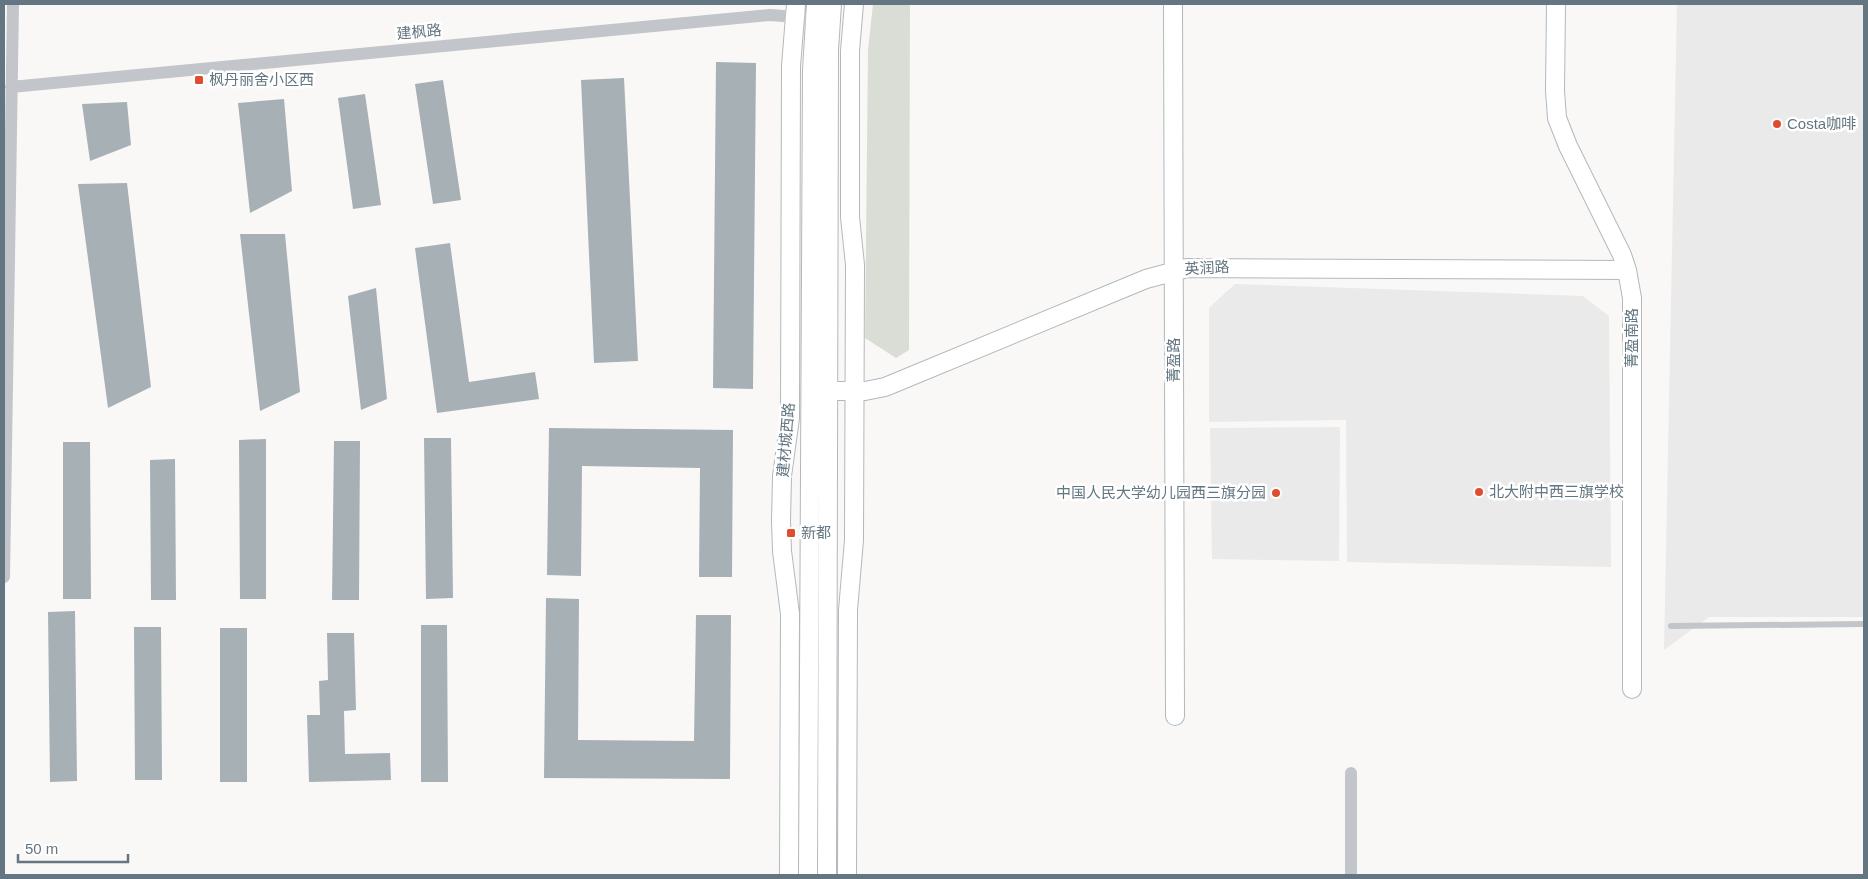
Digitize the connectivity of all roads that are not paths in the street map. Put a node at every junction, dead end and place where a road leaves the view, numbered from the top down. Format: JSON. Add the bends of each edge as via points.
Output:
{"nodes":[{"id":1,"x":13,"y":4,"type":"edge"},
{"id":2,"x":854,"y":4,"type":"edge"},
{"id":3,"x":1173,"y":4,"type":"edge"},
{"id":4,"x":1556,"y":4,"type":"edge"},
{"id":5,"x":795,"y":10,"type":"edge"},
{"id":6,"x":823,"y":11,"type":"edge"},
{"id":7,"x":12,"y":87,"type":"junction"},
{"id":8,"x":1627,"y":270,"type":"junction"},
{"id":9,"x":1173,"y":271,"type":"junction"},
{"id":10,"x":828,"y":391,"type":"junction"},
{"id":11,"x":854,"y":391,"type":"junction"},
{"id":12,"x":810,"y":392,"type":"junction"},
{"id":13,"x":5,"y":437,"type":"edge"},
{"id":14,"x":4,"y":577,"type":"edge"},
{"id":15,"x":1864,"y":624,"type":"edge"},
{"id":16,"x":1671,"y":626,"type":"dead end"},
{"id":17,"x":1632,"y":689,"type":"dead end"},
{"id":18,"x":1175,"y":716,"type":"dead end"},
{"id":19,"x":1351,"y":773,"type":"dead end"},
{"id":20,"x":789,"y":875,"type":"edge"},
{"id":21,"x":808,"y":875,"type":"edge"},
{"id":22,"x":827,"y":875,"type":"edge"},
{"id":23,"x":847,"y":875,"type":"edge"},
{"id":24,"x":1351,"y":875,"type":"edge"}],
"edges":[{"from":1,"to":7,"type":"street"},
{"from":2,"to":11,"type":"street","via":[[850,51],[850,217],[855,265]]},
{"from":3,"to":9,"type":"street","name":"菁盈路"},
{"from":4,"to":8,"type":"street","name":"菁盈南路","via":[[1557,118]]},
{"from":5,"to":6,"type":"street","name":"建枫路"},
{"from":5,"to":7,"type":"street","name":"建枫路","via":[[770,15]]},
{"from":5,"to":20,"type":"street","name":"建材城西路","via":[[791,76],[790,418],[782,476],[781,521],[790,614]]},
{"from":6,"to":10,"type":"street"},
{"from":6,"to":12,"type":"street","name":"建材城西路","via":[[812,80]]},
{"from":7,"to":13,"type":"street"},
{"from":8,"to":9,"type":"street","name":"英润路","via":[[1200,267]]},
{"from":8,"to":17,"type":"street","name":"菁盈南路","via":[[1632,298]]},
{"from":9,"to":11,"type":"street","name":"英润路","via":[[1146,279],[892,385]]},
{"from":9,"to":18,"type":"street","name":"菁盈路"},
{"from":10,"to":11,"type":"street","name":"英润路"},
{"from":10,"to":12,"type":"street","name":"英润路"},
{"from":10,"to":22,"type":"street"},
{"from":11,"to":23,"type":"street","via":[[854,540],[848,610]]},
{"from":12,"to":21,"type":"street","name":"建材城西路"},
{"from":13,"to":14,"type":"street"},
{"from":15,"to":16,"type":"lane"},
{"from":19,"to":24,"type":"street"}]}
